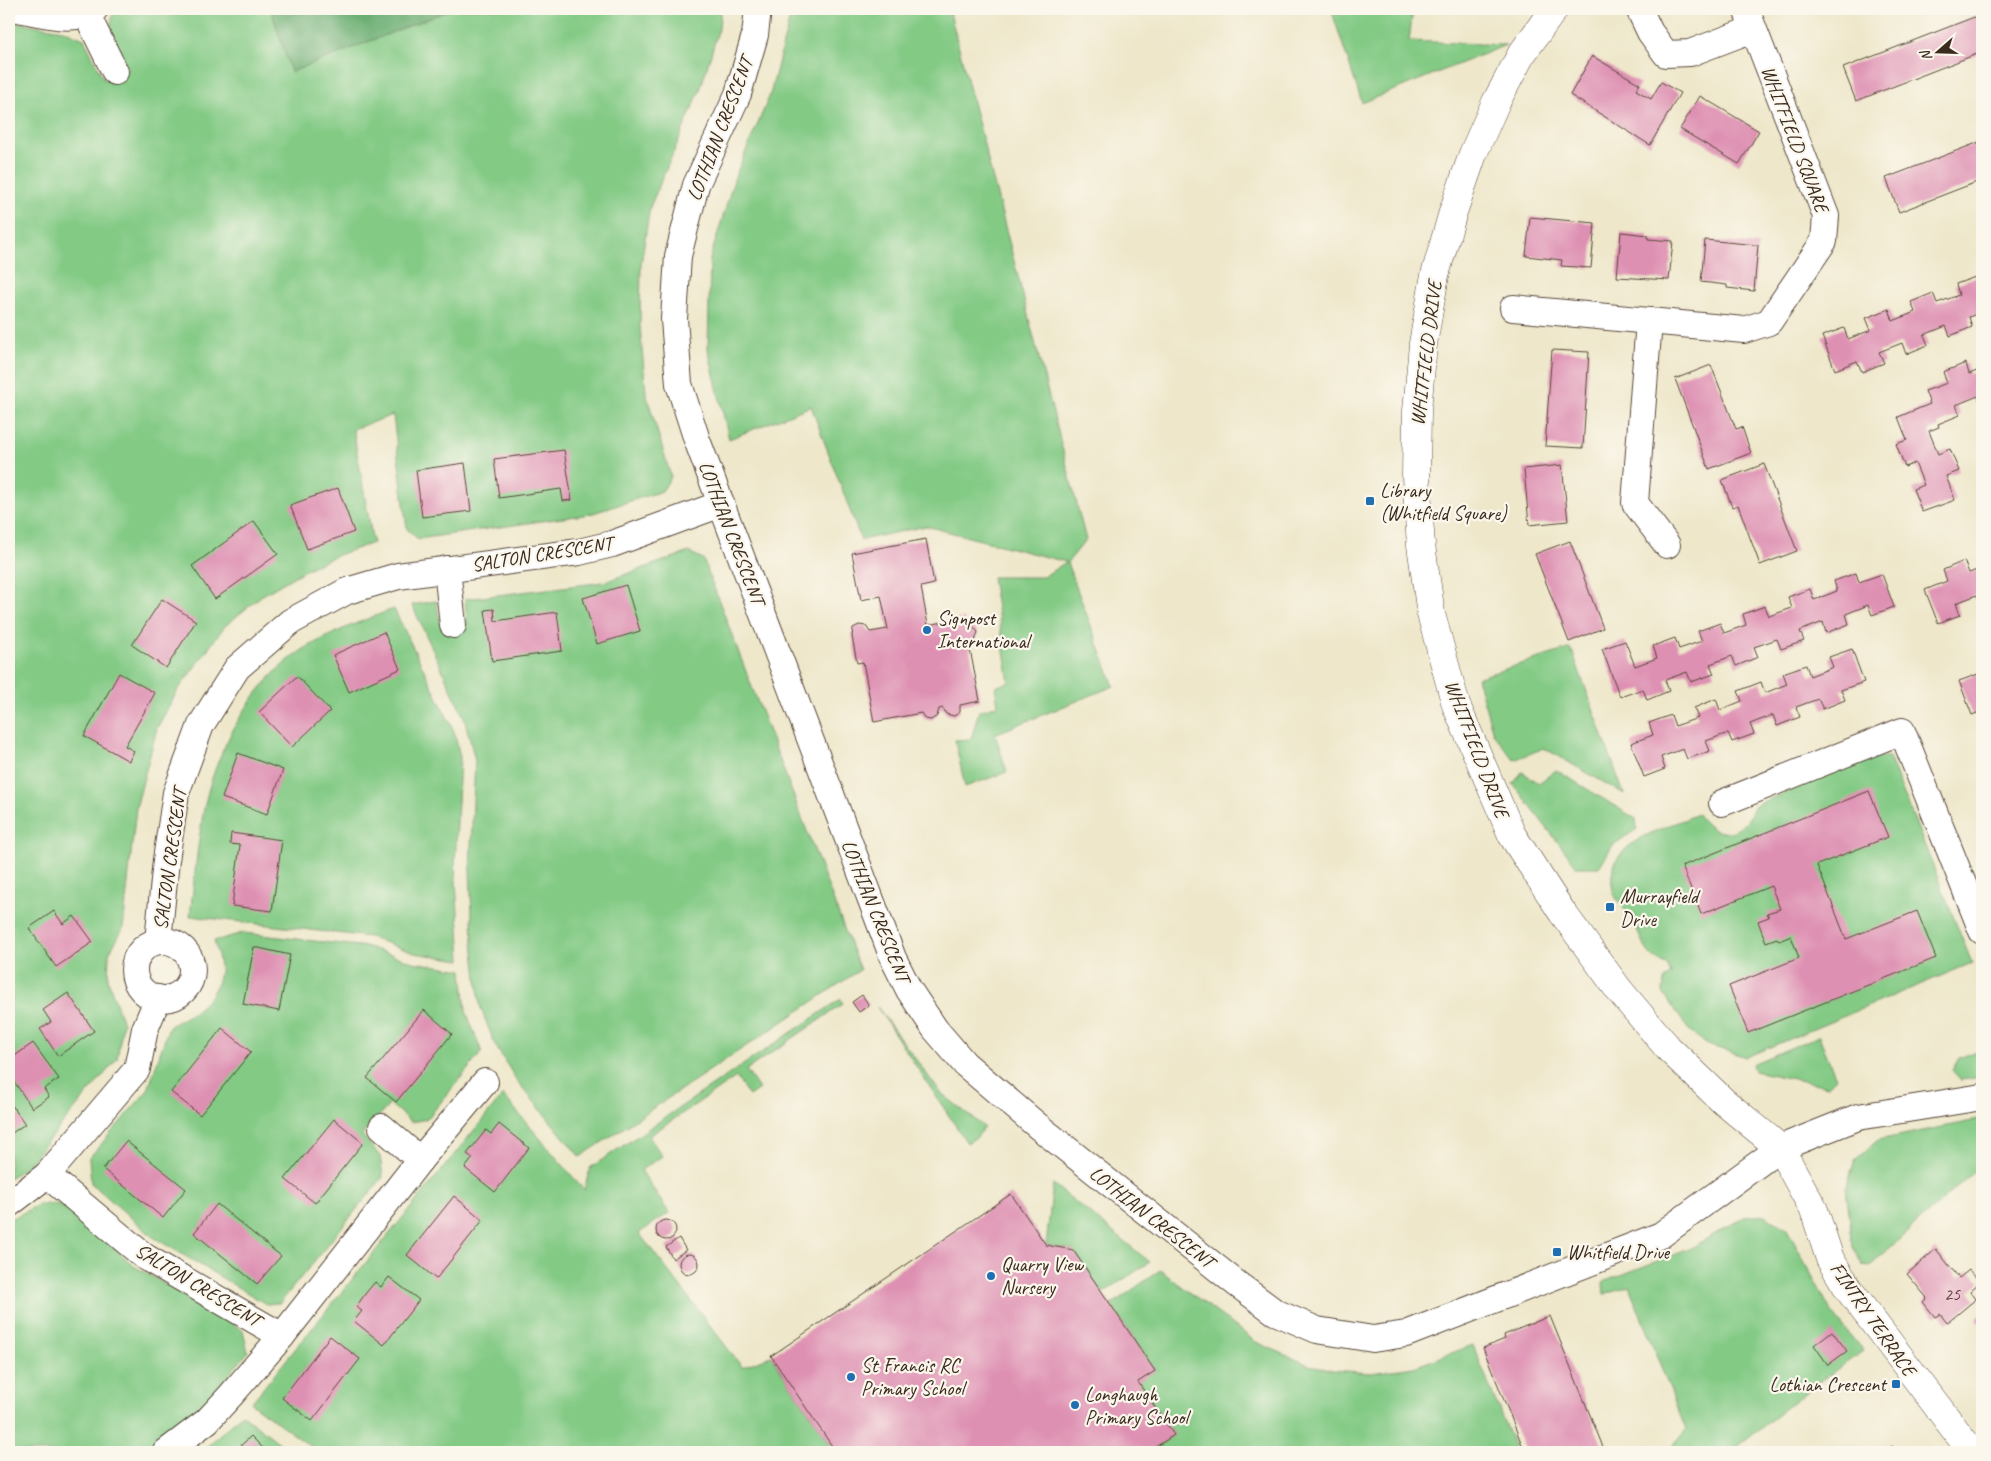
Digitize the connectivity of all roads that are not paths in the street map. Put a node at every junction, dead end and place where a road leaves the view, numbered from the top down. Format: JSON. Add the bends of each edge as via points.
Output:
{"nodes":[{"id":1,"x":18,"y":9,"type":"edge"},
{"id":2,"x":758,"y":9,"type":"edge"},
{"id":3,"x":1554,"y":9,"type":"edge"},
{"id":4,"x":1640,"y":9,"type":"edge"},
{"id":5,"x":91,"y":12,"type":"edge"},
{"id":6,"x":1750,"y":19,"type":"edge"},
{"id":7,"x":115,"y":72,"type":"dead end"},
{"id":8,"x":1513,"y":308,"type":"dead end"},
{"id":9,"x":1649,"y":322,"type":"junction"},
{"id":10,"x":721,"y":504,"type":"junction"},
{"id":11,"x":1667,"y":545,"type":"dead end"},
{"id":12,"x":447,"y":569,"type":"junction"},
{"id":13,"x":454,"y":626,"type":"dead end"},
{"id":14,"x":1722,"y":803,"type":"dead end"},
{"id":15,"x":1982,"y":931,"type":"edge"},
{"id":16,"x":158,"y":941,"type":"junction"},
{"id":17,"x":158,"y":998,"type":"junction"},
{"id":18,"x":486,"y":1082,"type":"dead end"},
{"id":19,"x":1982,"y":1097,"type":"edge"},
{"id":20,"x":382,"y":1127,"type":"dead end"},
{"id":21,"x":1780,"y":1148,"type":"junction"},
{"id":22,"x":420,"y":1160,"type":"junction"},
{"id":23,"x":47,"y":1175,"type":"junction"},
{"id":24,"x":9,"y":1204,"type":"edge"},
{"id":25,"x":282,"y":1336,"type":"junction"},
{"id":26,"x":166,"y":1452,"type":"edge"},
{"id":27,"x":1972,"y":1452,"type":"edge"}],
"edges":[{"from":1,"to":5,"type":"street","via":[[62,16]]},
{"from":2,"to":10,"type":"street","name":"LOTHIAN CRESCENT","via":[[755,35],[738,94],[696,185],[678,256],[674,319],[680,384]]},
{"from":3,"to":21,"type":"street","name":"WHITFIELD DRIVE","via":[[1522,56],[1481,137],[1453,212],[1435,275],[1423,344],[1416,477],[1431,614],[1456,705],[1486,780],[1512,834],[1562,912],[1619,990],[1668,1048],[1723,1101]]},
{"from":4,"to":6,"type":"street","name":"WHITFIELD SQUARE","via":[[1650,32],[1666,54],[1690,53]]},
{"from":5,"to":7,"type":"street"},
{"from":6,"to":9,"type":"street","name":"WHITFIELD SQUARE","via":[[1826,216],[1824,241],[1769,322],[1744,330]]},
{"from":8,"to":9,"type":"street","name":"WHITFIELD SQUARE"},
{"from":9,"to":11,"type":"street","via":[[1635,503]]},
{"from":10,"to":12,"type":"street","name":"SALTON CRESCENT","via":[[579,552]]},
{"from":10,"to":21,"type":"street","name":"LOTHIAN CRESCENT","via":[[893,958],[909,990],[935,1029],[965,1064],[1039,1127],[1275,1312],[1317,1330],[1373,1339],[1406,1334],[1661,1235]]},
{"from":12,"to":13,"type":"street","name":"SALTON CRESCENT"},
{"from":12,"to":16,"type":"street","name":"SALTON CRESCENT","via":[[398,576],[347,591],[290,622],[237,668],[201,725],[176,793]]},
{"from":14,"to":15,"type":"street","via":[[1902,731]]},
{"from":16,"to":17,"type":"street","name":"SALTON CRESCENT","via":[[141,951],[134,970],[141,988]]},
{"from":16,"to":17,"type":"street","name":"SALTON CRESCENT","via":[[168,942],[185,951],[192,970],[190,980],[178,995]]},
{"from":17,"to":23,"type":"street","via":[[145,1029],[137,1069]]},
{"from":18,"to":22,"type":"street","name":"SALTON CRESCENT"},
{"from":19,"to":21,"type":"street","via":[[1858,1117]]},
{"from":20,"to":22,"type":"street"},
{"from":21,"to":27,"type":"street","name":"FINTRY TERRACE","via":[[1814,1210],[1830,1259],[1849,1290]]},
{"from":22,"to":25,"type":"street","name":"SALTON CRESCENT"},
{"from":23,"to":24,"type":"street"},
{"from":23,"to":25,"type":"street","name":"SALTON CRESCENT","via":[[145,1257]]},
{"from":25,"to":26,"type":"street","name":"SALTON CRESCENT","via":[[207,1421]]}]}
